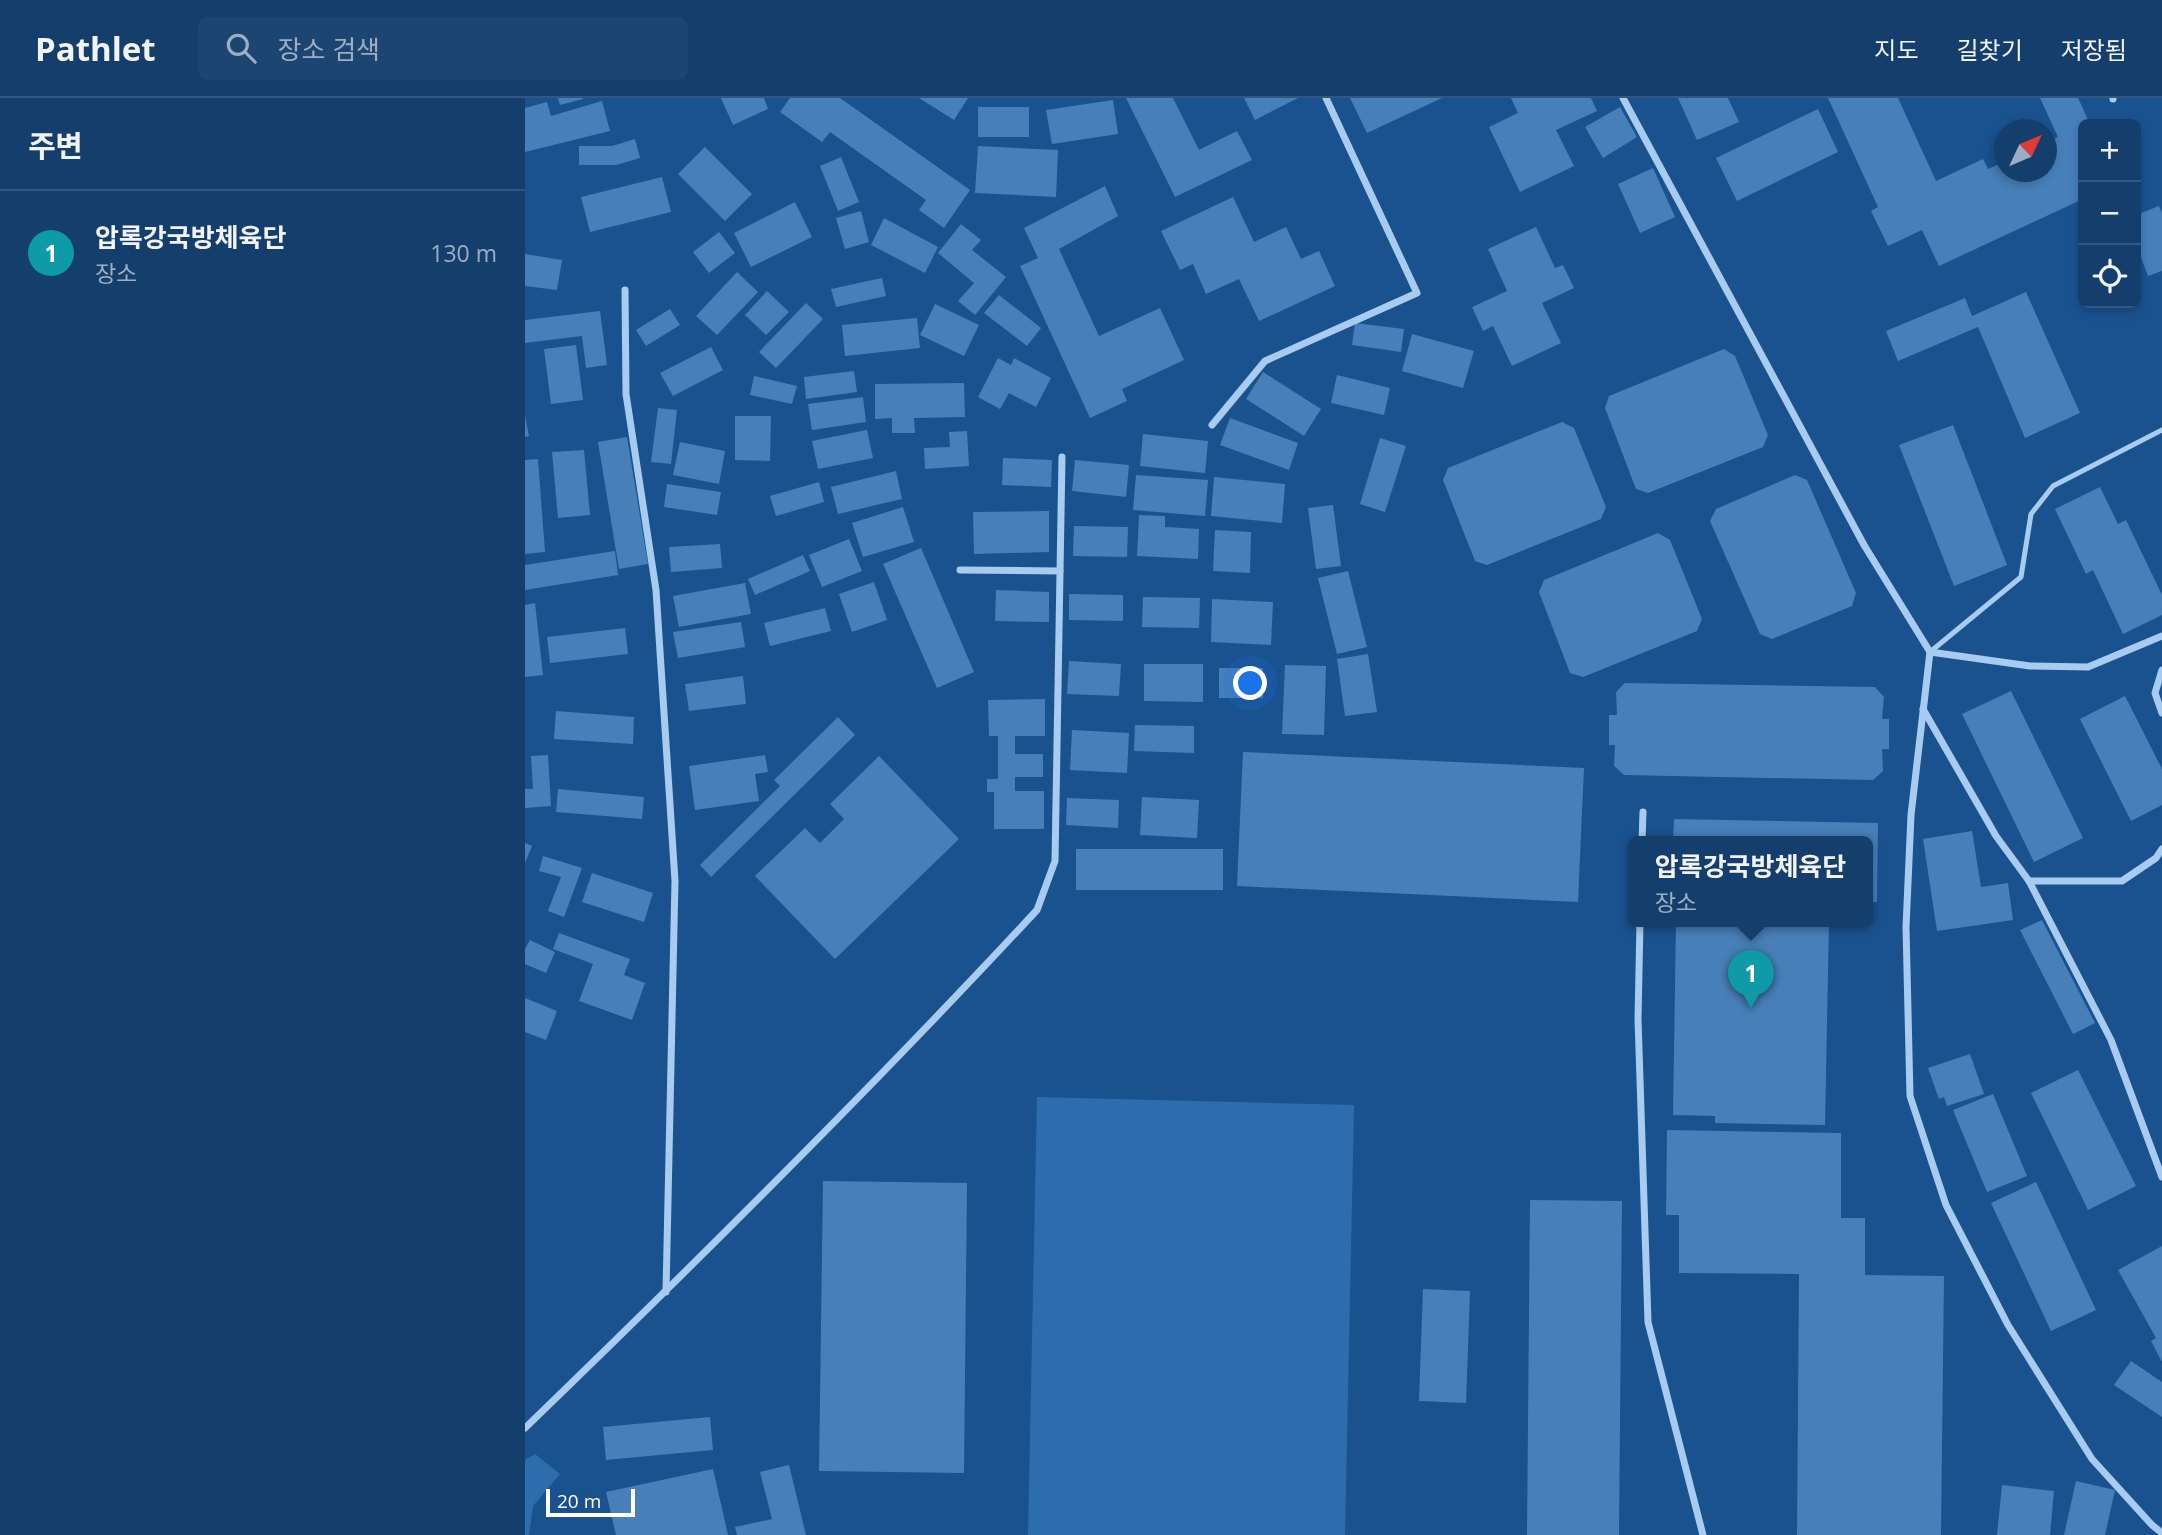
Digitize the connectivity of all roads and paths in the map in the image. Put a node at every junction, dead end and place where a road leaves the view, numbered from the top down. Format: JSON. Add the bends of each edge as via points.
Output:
{"nodes":[{"id":1,"x":1326,"y":98,"type":"edge"},
{"id":2,"x":1623,"y":98,"type":"edge"},
{"id":3,"x":625,"y":290,"type":"dead end"},
{"id":4,"x":1212,"y":425,"type":"dead end"},
{"id":5,"x":2162,"y":430,"type":"edge"},
{"id":6,"x":1062,"y":457,"type":"dead end"},
{"id":7,"x":961,"y":570,"type":"dead end"},
{"id":8,"x":1060,"y":571,"type":"junction"},
{"id":9,"x":2162,"y":636,"type":"edge"},
{"id":10,"x":1930,"y":652,"type":"junction"},
{"id":11,"x":2162,"y":670,"type":"edge"},
{"id":12,"x":1923,"y":709,"type":"junction"},
{"id":13,"x":2162,"y":713,"type":"edge"},
{"id":14,"x":1643,"y":812,"type":"dead end"},
{"id":15,"x":1642,"y":836,"type":"edge"},
{"id":16,"x":2162,"y":849,"type":"edge"},
{"id":17,"x":2029,"y":881,"type":"junction"},
{"id":18,"x":1640,"y":927,"type":"edge"},
{"id":19,"x":2162,"y":1177,"type":"edge"},
{"id":20,"x":666,"y":1292,"type":"junction"},
{"id":21,"x":525,"y":1428,"type":"edge"},
{"id":22,"x":2162,"y":1532,"type":"edge"},
{"id":23,"x":1703,"y":1535,"type":"edge"}],
"edges":[{"from":1,"to":4,"type":"street","via":[[1417,293],[1265,361]]},
{"from":2,"to":10,"type":"street","via":[[1864,545]]},
{"from":3,"to":20,"type":"street","via":[[626,394],[656,590],[675,881]]},
{"from":5,"to":10,"type":"lane","via":[[2053,486],[2031,514],[2021,577]]},
{"from":6,"to":8,"type":"street"},
{"from":7,"to":8,"type":"street"},
{"from":8,"to":20,"type":"street","via":[[1055,861],[1037,910]]},
{"from":9,"to":10,"type":"street","via":[[2088,667],[2030,666]]},
{"from":10,"to":12,"type":"street"},
{"from":11,"to":13,"type":"street","via":[[2155,693]]},
{"from":12,"to":17,"type":"street","via":[[1996,836]]},
{"from":12,"to":22,"type":"street","via":[[1911,815],[1906,927],[1910,1096],[1946,1205],[2008,1325],[2092,1459]]},
{"from":14,"to":15,"type":"street"},
{"from":16,"to":17,"type":"street","via":[[2122,881]]},
{"from":17,"to":19,"type":"street","via":[[2111,1040]]},
{"from":18,"to":23,"type":"street","via":[[1638,1019],[1648,1322]]},
{"from":20,"to":21,"type":"street"}]}
